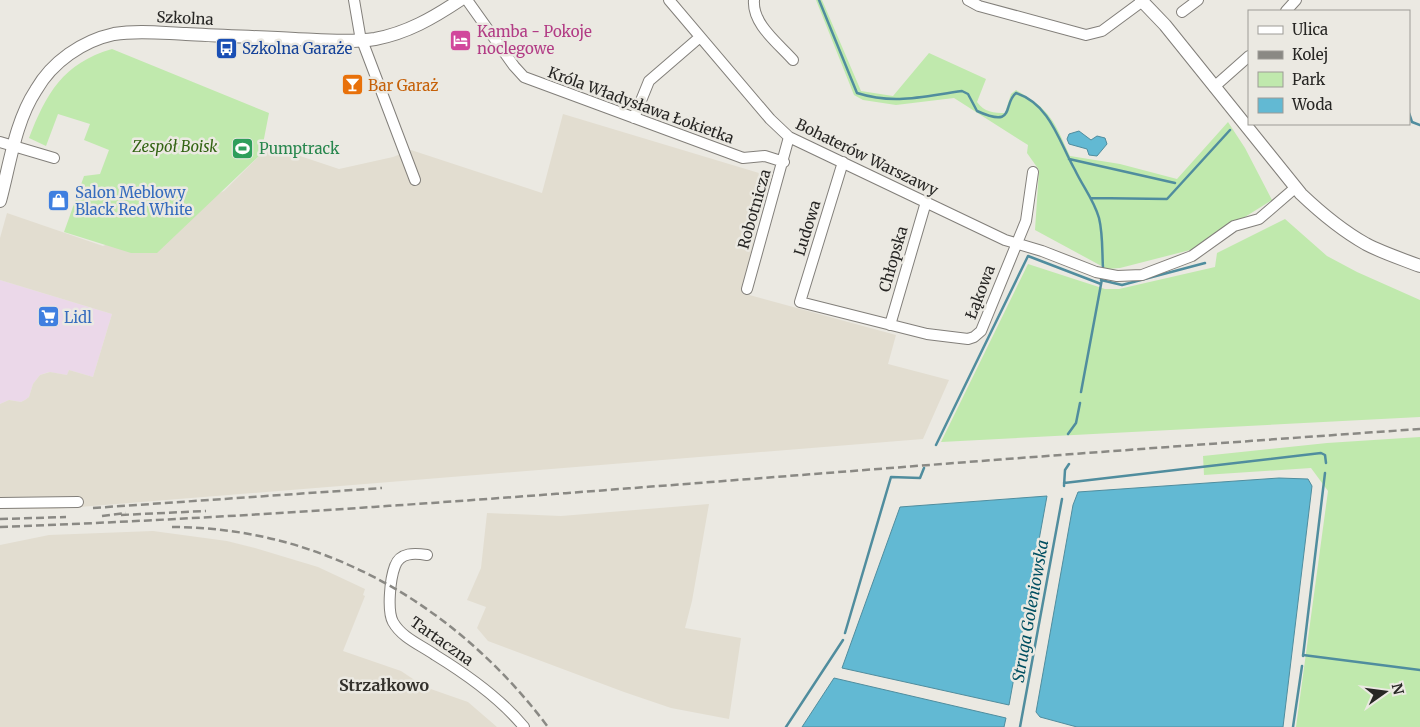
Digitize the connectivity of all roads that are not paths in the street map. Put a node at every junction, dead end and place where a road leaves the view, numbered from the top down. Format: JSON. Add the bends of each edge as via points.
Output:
{"nodes":[{"id":1,"x":354,"y":0,"type":"edge"},
{"id":2,"x":460,"y":0,"type":"edge"},
{"id":3,"x":466,"y":0,"type":"edge"},
{"id":4,"x":669,"y":0,"type":"edge"},
{"id":5,"x":754,"y":0,"type":"edge"},
{"id":6,"x":968,"y":0,"type":"edge"},
{"id":7,"x":1144,"y":0,"type":"edge"},
{"id":8,"x":1198,"y":0,"type":"edge"},
{"id":9,"x":1296,"y":0,"type":"edge"},
{"id":10,"x":1287,"y":10,"type":"edge"},
{"id":11,"x":1182,"y":12,"type":"dead end"},
{"id":12,"x":700,"y":37,"type":"junction"},
{"id":13,"x":363,"y":40,"type":"junction"},
{"id":14,"x":1248,"y":57,"type":"edge"},
{"id":15,"x":793,"y":60,"type":"dead end"},
{"id":16,"x":1214,"y":87,"type":"junction"},
{"id":17,"x":634,"y":118,"type":"junction"},
{"id":18,"x":789,"y":137,"type":"junction"},
{"id":19,"x":0,"y":142,"type":"edge"},
{"id":20,"x":14,"y":145,"type":"junction"},
{"id":21,"x":54,"y":158,"type":"dead end"},
{"id":22,"x":784,"y":162,"type":"junction"},
{"id":23,"x":843,"y":162,"type":"junction"},
{"id":24,"x":1033,"y":172,"type":"dead end"},
{"id":25,"x":415,"y":180,"type":"dead end"},
{"id":26,"x":1296,"y":188,"type":"junction"},
{"id":27,"x":0,"y":201,"type":"edge"},
{"id":28,"x":926,"y":202,"type":"junction"},
{"id":29,"x":1015,"y":244,"type":"junction"},
{"id":30,"x":1420,"y":266,"type":"edge"},
{"id":31,"x":746,"y":290,"type":"dead end"},
{"id":32,"x":890,"y":325,"type":"junction"},
{"id":33,"x":78,"y":502,"type":"dead end"},
{"id":34,"x":0,"y":503,"type":"edge"},
{"id":35,"x":427,"y":555,"type":"dead end"},
{"id":36,"x":524,"y":727,"type":"edge"}],
"edges":[{"from":1,"to":13,"type":"street"},
{"from":2,"to":13,"type":"street","name":"Szkolna","via":[[410,29]]},
{"from":3,"to":17,"type":"street","name":"Króla Władysława Łokietka","via":[[524,77]]},
{"from":4,"to":12,"type":"street","name":"Bohaterów Warszawy"},
{"from":5,"to":15,"type":"street","via":[[756,18]]},
{"from":6,"to":7,"type":"street","via":[[979,6],[1086,35],[1102,31]]},
{"from":7,"to":16,"type":"street"},
{"from":8,"to":11,"type":"street"},
{"from":9,"to":10,"type":"street"},
{"from":12,"to":17,"type":"street","via":[[649,81]]},
{"from":12,"to":18,"type":"street","name":"Bohaterów Warszawy"},
{"from":13,"to":20,"type":"street","name":"Szkolna","via":[[144,32],[102,37],[68,55],[44,77],[28,103]]},
{"from":13,"to":25,"type":"street"},
{"from":14,"to":16,"type":"street"},
{"from":16,"to":26,"type":"street"},
{"from":17,"to":22,"type":"street","name":"Króla Władysława Łokietka","via":[[743,158],[765,156]]},
{"from":18,"to":22,"type":"street","name":"Robotnicza"},
{"from":18,"to":23,"type":"street","name":"Bohaterów Warszawy"},
{"from":19,"to":20,"type":"street"},
{"from":20,"to":21,"type":"street"},
{"from":20,"to":27,"type":"street","name":"Szkolna"},
{"from":22,"to":31,"type":"street","name":"Robotnicza"},
{"from":23,"to":28,"type":"street","name":"Bohaterów Warszawy"},
{"from":23,"to":32,"type":"street","name":"Ludowa","via":[[800,302]]},
{"from":24,"to":29,"type":"street","name":"Łąkowa","via":[[1026,221]]},
{"from":26,"to":29,"type":"street","name":"Bohaterów Warszawy","via":[[1259,219],[1234,226],[1192,256],[1142,275],[1117,276],[1096,272]]},
{"from":26,"to":30,"type":"street","via":[[1347,232]]},
{"from":28,"to":29,"type":"street","name":"Bohaterów Warszawy"},
{"from":28,"to":32,"type":"street","name":"Chłopska"},
{"from":29,"to":32,"type":"street","name":"Łąkowa","via":[[981,331],[974,338],[960,339]]},
{"from":33,"to":34,"type":"street"},
{"from":35,"to":36,"type":"street","name":"Tartaczna","via":[[406,555],[397,560],[390,602],[392,621],[404,634],[489,694]]}]}
